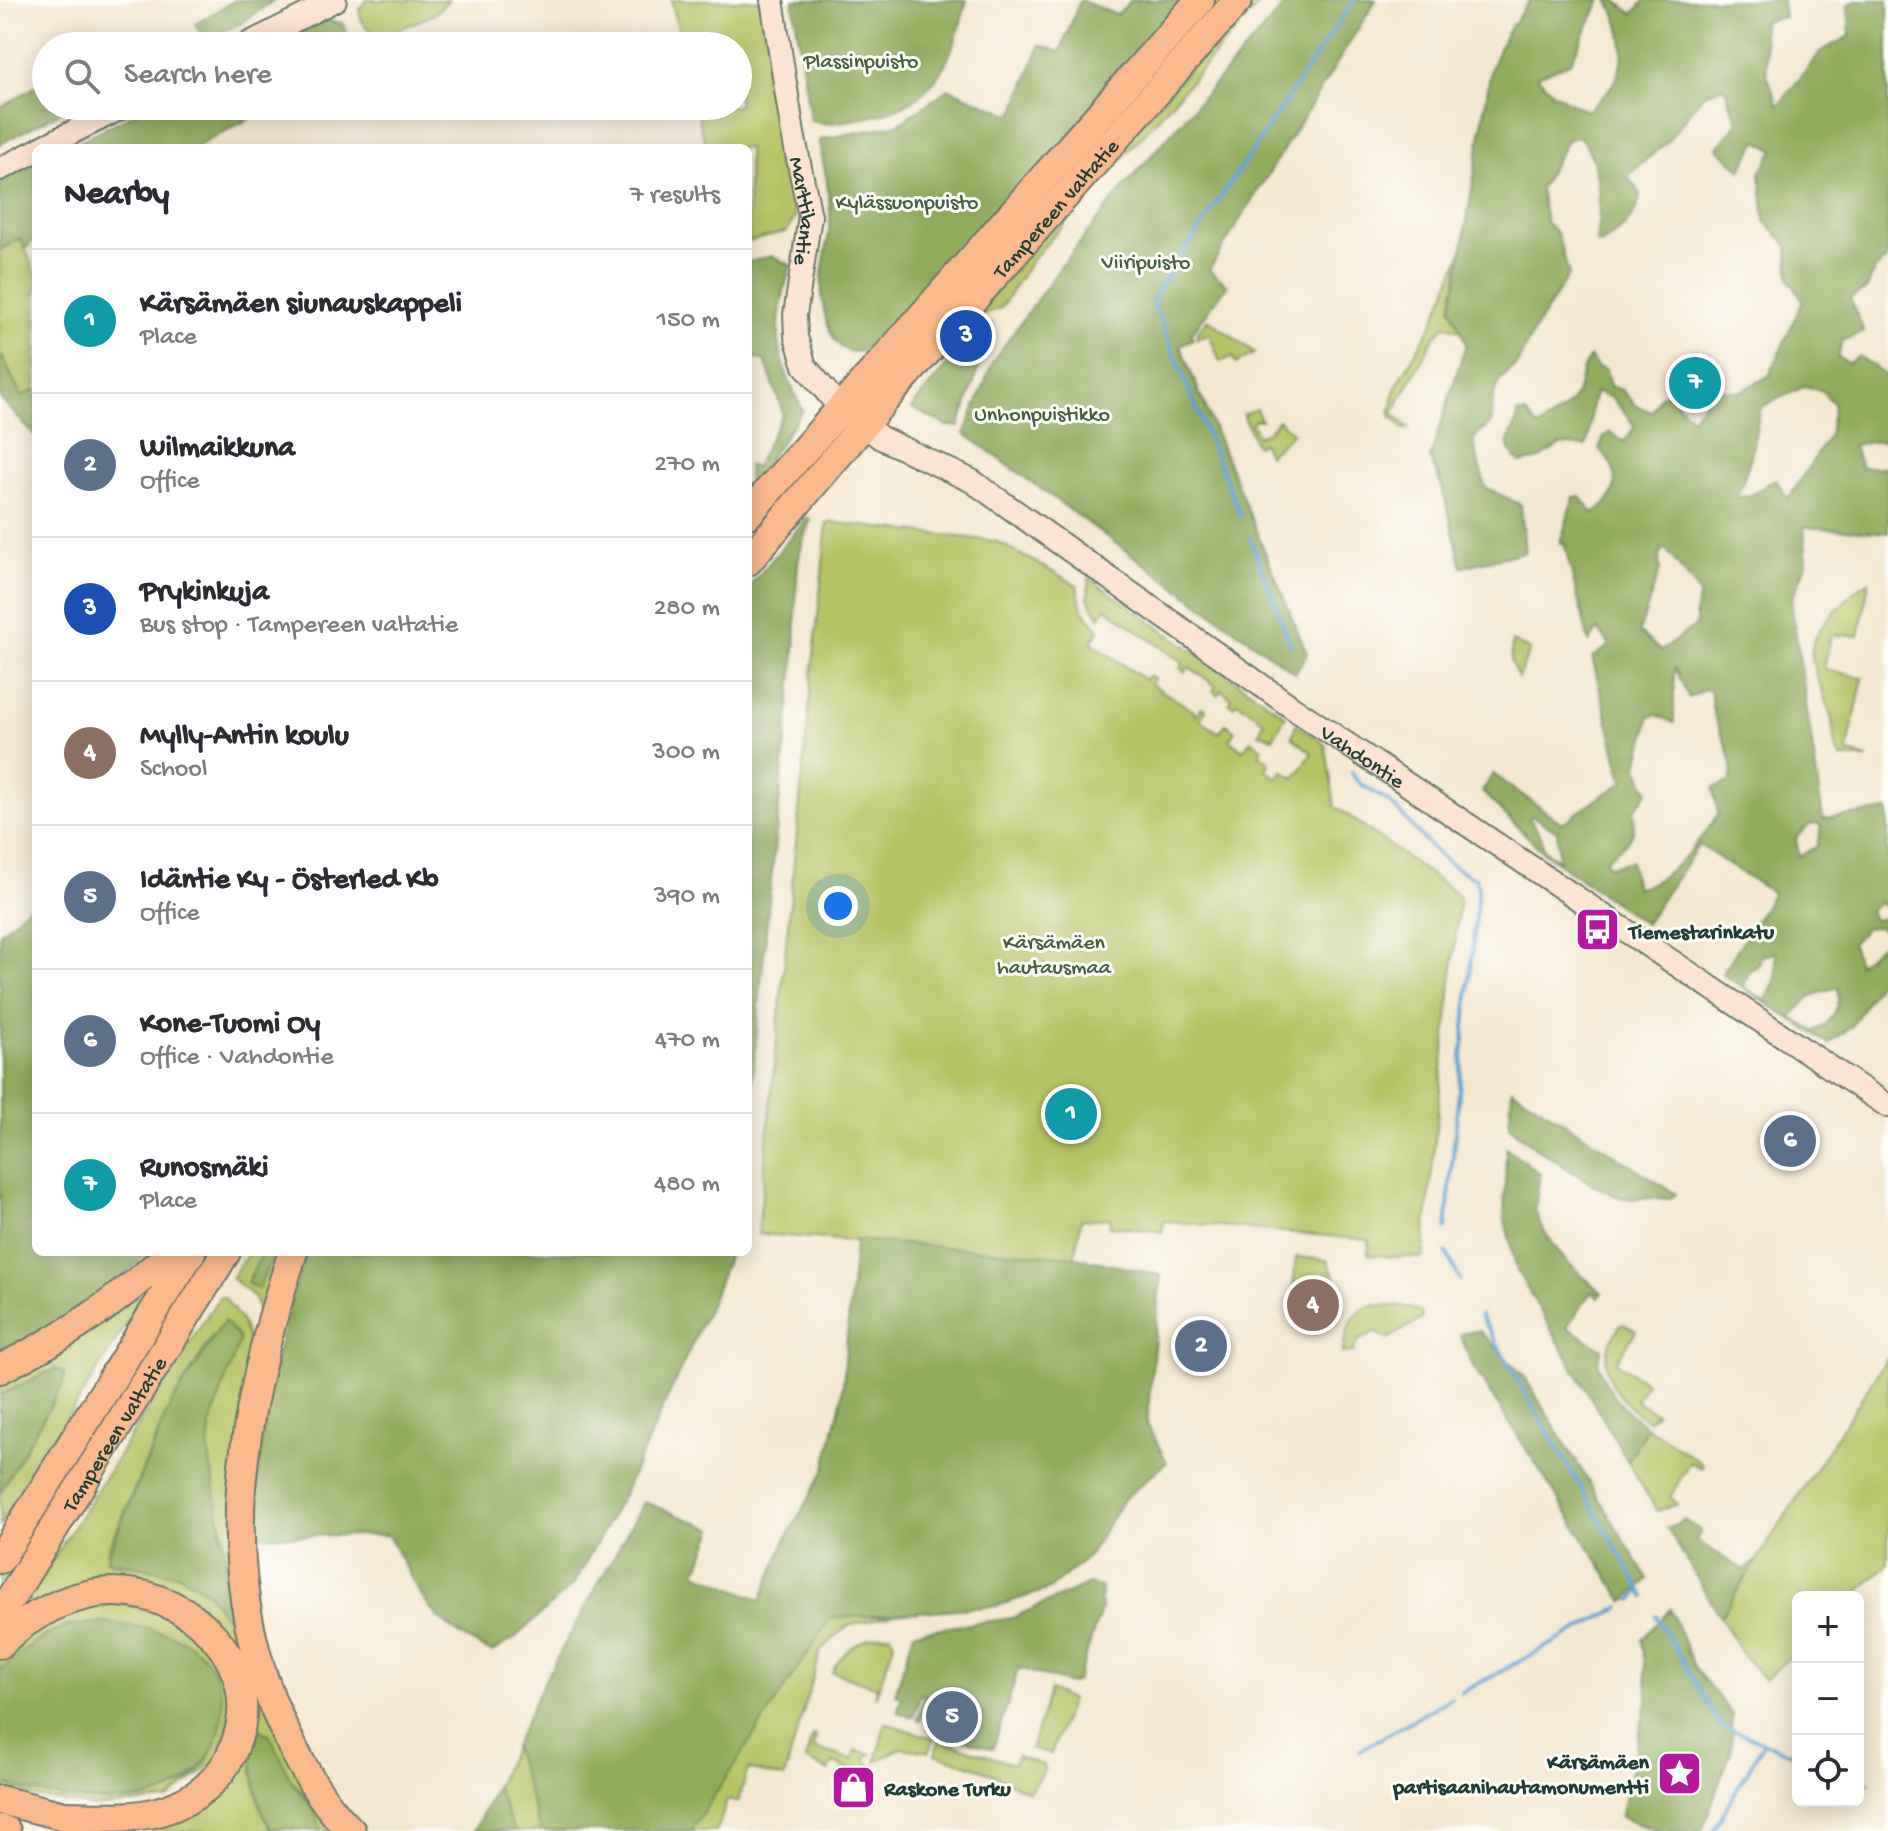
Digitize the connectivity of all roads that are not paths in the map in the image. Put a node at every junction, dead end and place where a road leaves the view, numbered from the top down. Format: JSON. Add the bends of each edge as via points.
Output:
{"nodes":[{"id":1,"x":335,"y":0,"type":"edge"},
{"id":2,"x":772,"y":0,"type":"edge"},
{"id":3,"x":1200,"y":0,"type":"edge"},
{"id":4,"x":1238,"y":0,"type":"edge"},
{"id":5,"x":272,"y":32,"type":"edge"},
{"id":6,"x":97,"y":120,"type":"edge"},
{"id":7,"x":49,"y":144,"type":"edge"},
{"id":8,"x":32,"y":153,"type":"edge"},
{"id":9,"x":0,"y":169,"type":"edge"},
{"id":10,"x":840,"y":408,"type":"junction"},
{"id":11,"x":862,"y":426,"type":"junction"},
{"id":12,"x":752,"y":509,"type":"edge"},
{"id":13,"x":752,"y":556,"type":"edge"},
{"id":14,"x":1888,"y":1106,"type":"edge"},
{"id":15,"x":166,"y":1256,"type":"edge"},
{"id":16,"x":189,"y":1256,"type":"edge"},
{"id":17,"x":224,"y":1256,"type":"edge"},
{"id":18,"x":292,"y":1256,"type":"edge"},
{"id":19,"x":0,"y":1369,"type":"edge"},
{"id":20,"x":0,"y":1559,"type":"edge"},
{"id":21,"x":0,"y":1615,"type":"edge"},
{"id":22,"x":0,"y":1644,"type":"edge"},
{"id":23,"x":0,"y":1800,"type":"edge"},
{"id":24,"x":64,"y":1816,"type":"junction"},
{"id":25,"x":0,"y":1829,"type":"edge"},
{"id":26,"x":6,"y":1831,"type":"edge"},
{"id":27,"x":126,"y":1831,"type":"edge"},
{"id":28,"x":351,"y":1831,"type":"edge"}],
"edges":[{"from":1,"to":5,"type":"street"},
{"from":2,"to":10,"type":"street","name":"Marttilantie","via":[[810,216],[796,337],[805,366]]},
{"from":3,"to":10,"type":"highway","name":"Tampereen valtatie"},
{"from":4,"to":11,"type":"highway","name":"Tampereen valtatie"},
{"from":6,"to":7,"type":"street"},
{"from":8,"to":9,"type":"street"},
{"from":10,"to":11,"type":"street","name":"Vahdontie"},
{"from":10,"to":12,"type":"highway","name":"Tampereen valtatie"},
{"from":11,"to":13,"type":"highway","name":"Tampereen valtatie"},
{"from":11,"to":14,"type":"street","name":"Vahdontie","via":[[972,481],[1296,710]]},
{"from":15,"to":19,"type":"highway","via":[[100,1313]]},
{"from":16,"to":20,"type":"highway","name":"Tampereen valtatie"},
{"from":17,"to":21,"type":"highway","name":"Tampereen valtatie"},
{"from":18,"to":28,"type":"highway","via":[[253,1398],[238,1555],[254,1653],[293,1749]]},
{"from":22,"to":24,"type":"highway","via":[[63,1603],[104,1593],[138,1594],[173,1606],[208,1629],[239,1675],[241,1728],[229,1760],[210,1785],[182,1803],[147,1814]]},
{"from":23,"to":24,"type":"highway"},
{"from":24,"to":27,"type":"highway"},
{"from":25,"to":26,"type":"highway"}]}
